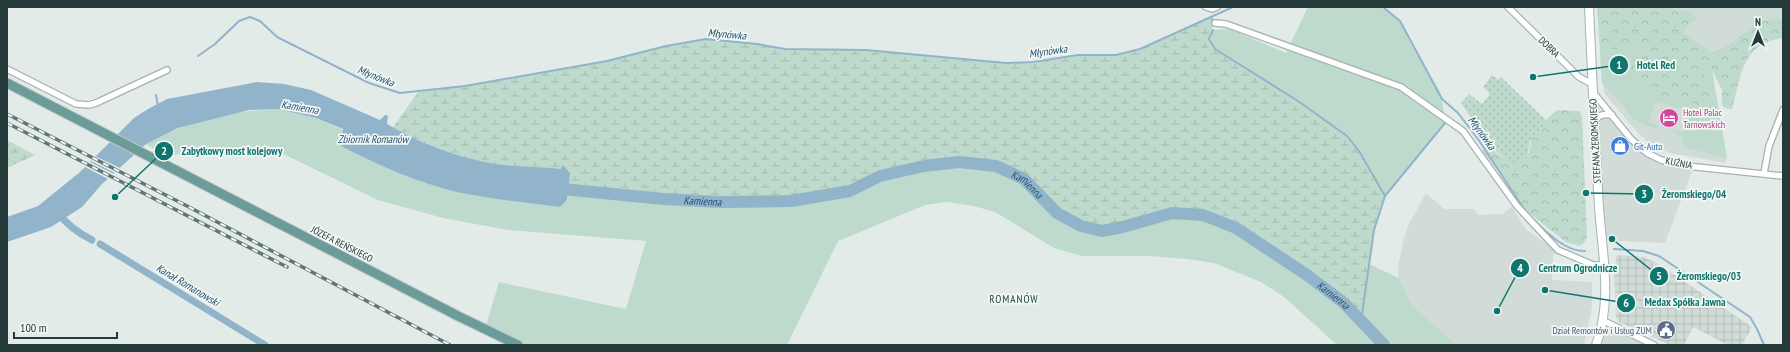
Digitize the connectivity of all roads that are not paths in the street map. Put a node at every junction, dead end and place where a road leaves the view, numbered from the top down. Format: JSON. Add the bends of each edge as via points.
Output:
{"nodes":[{"id":1,"x":1206,"y":7,"type":"edge"},
{"id":2,"x":1217,"y":7,"type":"edge"},
{"id":3,"x":1508,"y":7,"type":"edge"},
{"id":4,"x":1589,"y":7,"type":"edge"},
{"id":5,"x":1215,"y":23,"type":"dead end"},
{"id":6,"x":7,"y":69,"type":"edge"},
{"id":7,"x":167,"y":70,"type":"dead end"},
{"id":8,"x":7,"y":83,"type":"edge"},
{"id":9,"x":1592,"y":87,"type":"junction"},
{"id":10,"x":1783,"y":110,"type":"edge"},
{"id":11,"x":1612,"y":115,"type":"junction"},
{"id":12,"x":1594,"y":123,"type":"junction"},
{"id":13,"x":1764,"y":173,"type":"junction"},
{"id":14,"x":1783,"y":176,"type":"edge"},
{"id":15,"x":1604,"y":265,"type":"junction"},
{"id":16,"x":1604,"y":322,"type":"junction"},
{"id":17,"x":518,"y":345,"type":"edge"},
{"id":18,"x":1596,"y":345,"type":"edge"},
{"id":19,"x":1654,"y":345,"type":"edge"}],
"edges":[{"from":1,"to":2,"type":"street"},
{"from":3,"to":9,"type":"street","name":"DOBRA"},
{"from":4,"to":9,"type":"street","name":"STEFANA ŻEROMSKIEGO"},
{"from":5,"to":15,"type":"street","via":[[1226,24],[1401,87],[1463,131],[1517,206],[1558,250],[1593,265]]},
{"from":6,"to":7,"type":"street","via":[[83,105],[96,103]]},
{"from":8,"to":17,"type":"main road","name":"JÓZEFA REŃSKIEGO"},
{"from":9,"to":11,"type":"street","name":"KUŹNIA"},
{"from":9,"to":12,"type":"street","name":"STEFANA ŻEROMSKIEGO"},
{"from":10,"to":13,"type":"street","via":[[1769,146]]},
{"from":11,"to":12,"type":"street","via":[[1599,116]]},
{"from":11,"to":13,"type":"street","name":"KUŹNIA","via":[[1631,139],[1647,153],[1661,160],[1687,166]]},
{"from":12,"to":15,"type":"street","name":"STEFANA ŻEROMSKIEGO"},
{"from":13,"to":14,"type":"street","name":"KUŹNIA"},
{"from":15,"to":16,"type":"street","name":"STEFANA ŻEROMSKIEGO"},
{"from":16,"to":18,"type":"street","name":"STEFANA ŻEROMSKIEGO"},
{"from":16,"to":19,"type":"street"}]}
